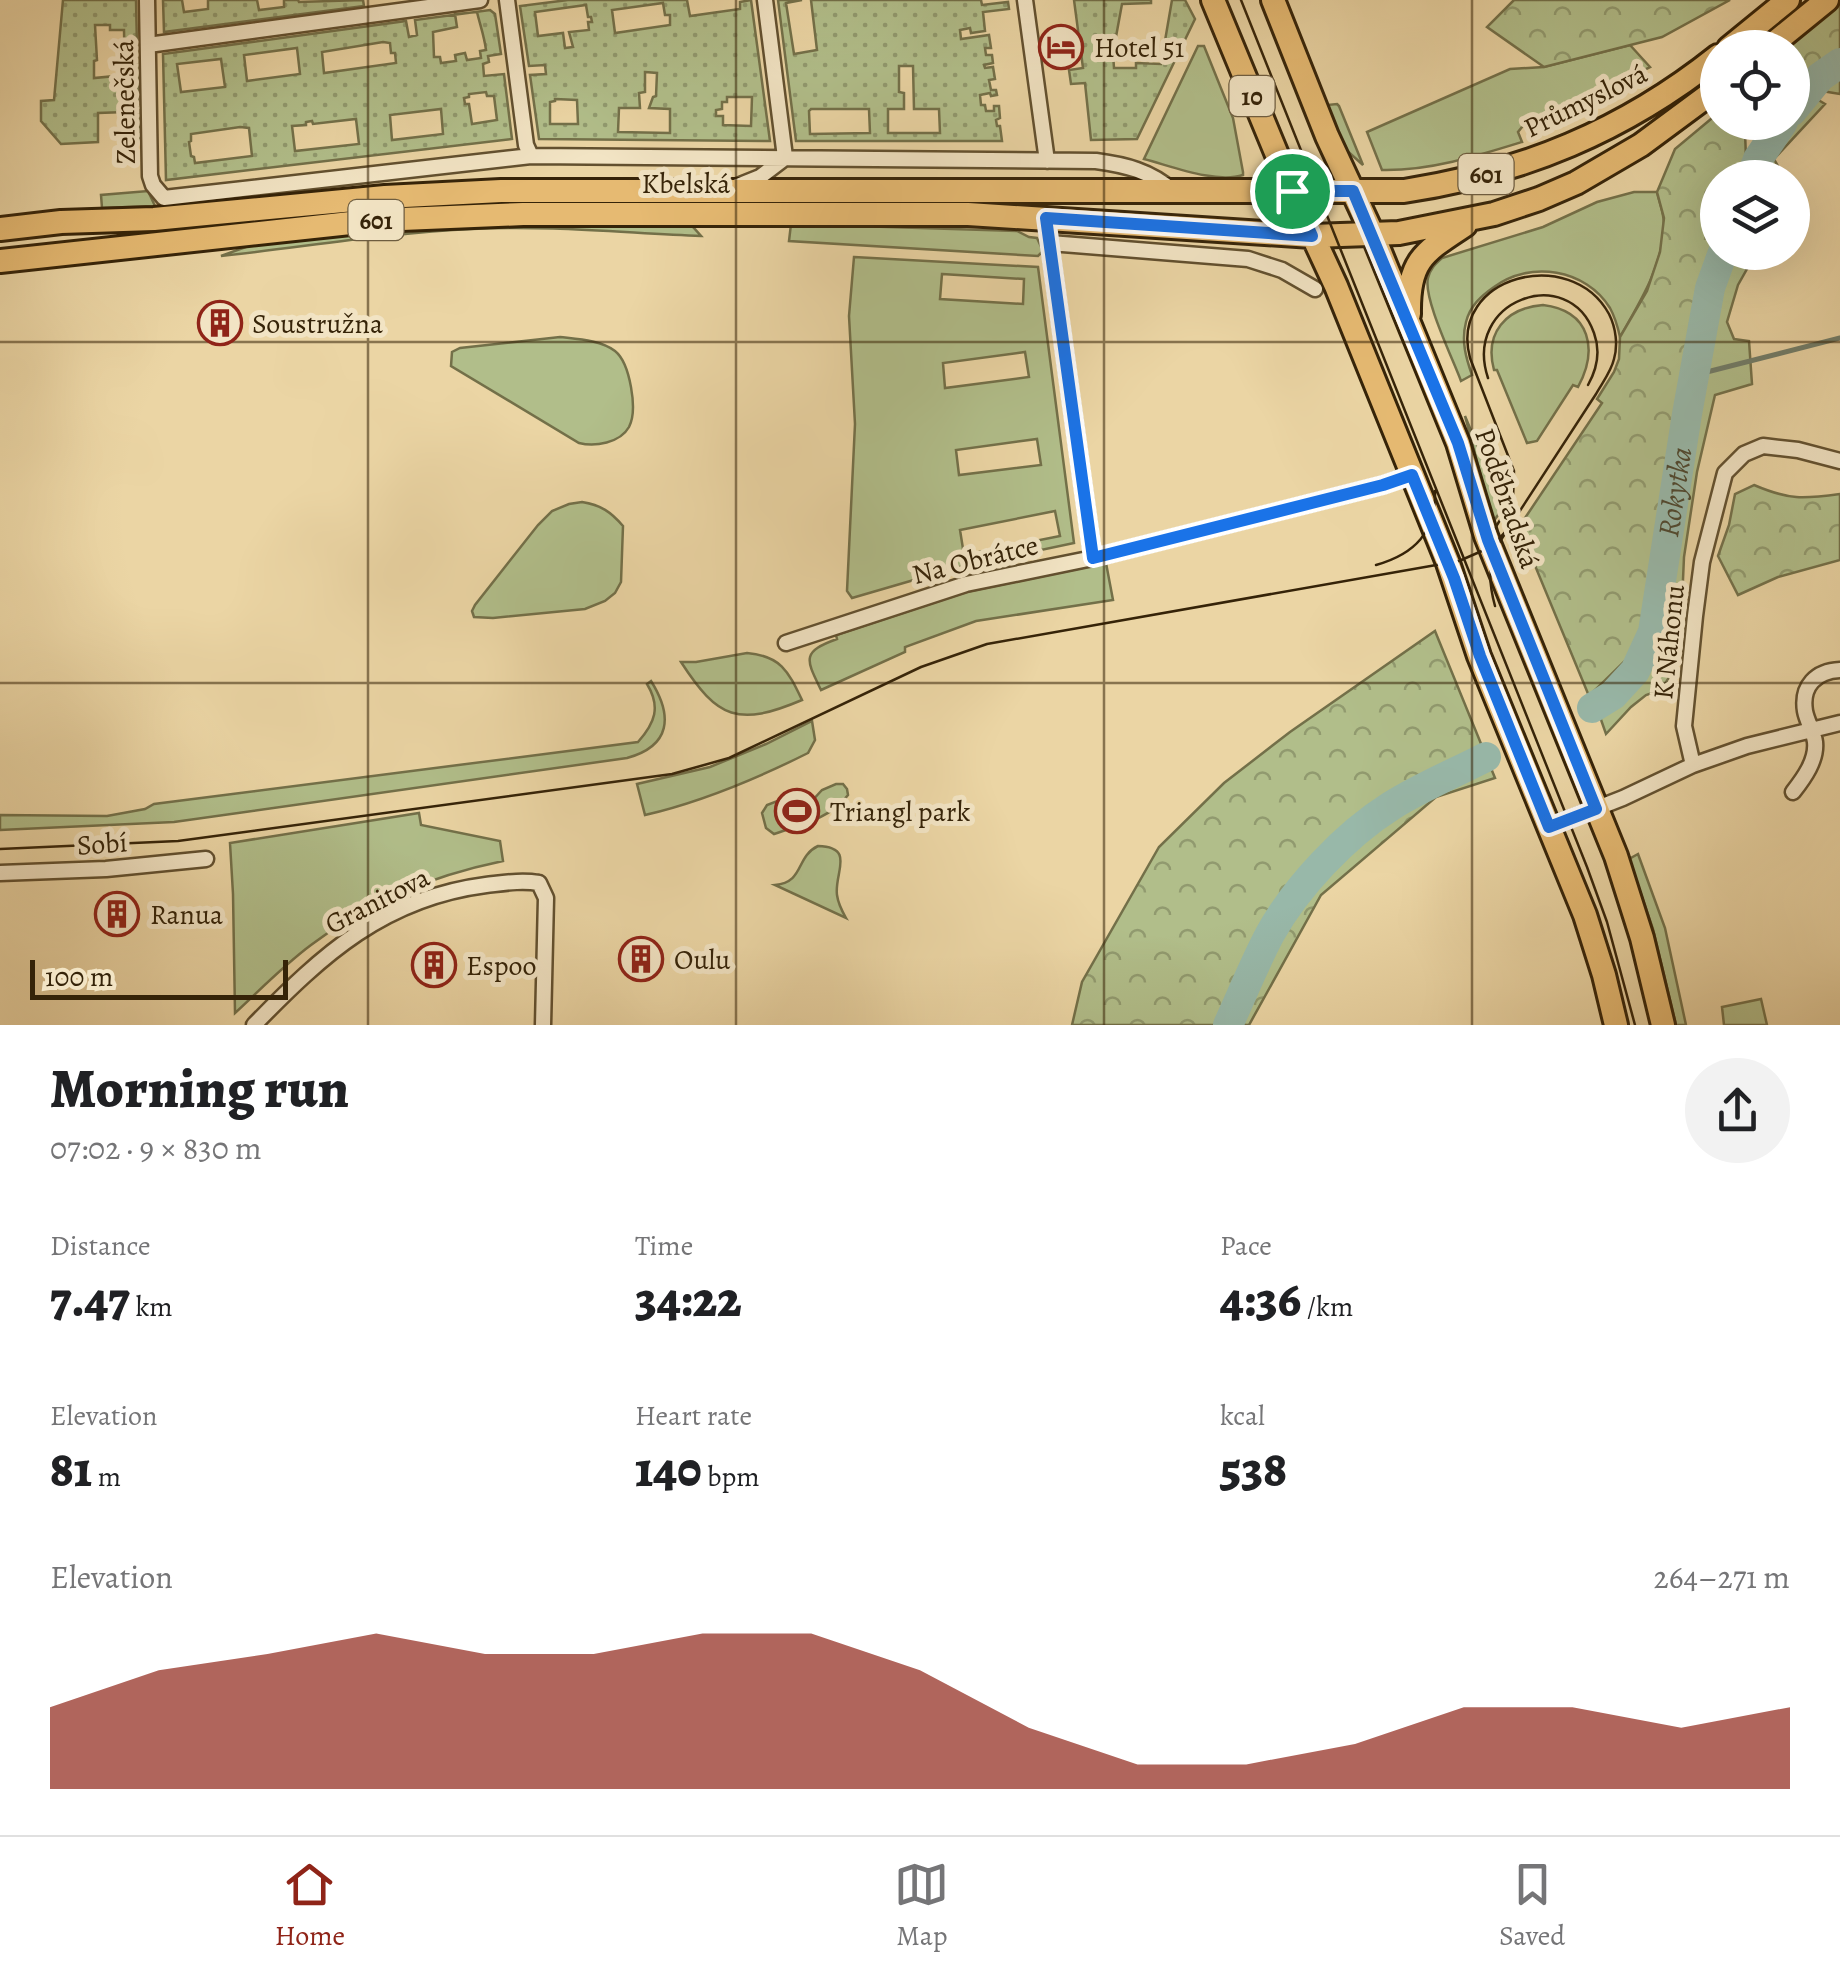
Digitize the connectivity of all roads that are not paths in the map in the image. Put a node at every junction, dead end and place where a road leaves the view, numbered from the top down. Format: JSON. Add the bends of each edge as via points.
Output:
{"nodes":[{"id":1,"x":147,"y":0,"type":"edge"},
{"id":2,"x":480,"y":0,"type":"edge"},
{"id":3,"x":507,"y":0,"type":"edge"},
{"id":4,"x":765,"y":0,"type":"edge"},
{"id":5,"x":1025,"y":0,"type":"edge"},
{"id":6,"x":1214,"y":0,"type":"edge"},
{"id":7,"x":1273,"y":0,"type":"edge"},
{"id":8,"x":1788,"y":0,"type":"edge"},
{"id":9,"x":1827,"y":0,"type":"edge"},
{"id":10,"x":1751,"y":30,"type":"edge"},
{"id":11,"x":1790,"y":30,"type":"edge"},
{"id":12,"x":148,"y":44,"type":"junction"},
{"id":13,"x":1700,"y":69,"type":"edge"},
{"id":14,"x":1700,"y":102,"type":"edge"},
{"id":15,"x":531,"y":156,"type":"junction"},
{"id":16,"x":786,"y":157,"type":"junction"},
{"id":17,"x":1047,"y":160,"type":"junction"},
{"id":18,"x":726,"y":190,"type":"junction"},
{"id":19,"x":1174,"y":191,"type":"junction"},
{"id":20,"x":1292,"y":191,"type":"junction"},
{"id":21,"x":1353,"y":191,"type":"junction"},
{"id":22,"x":164,"y":198,"type":"joint"},
{"id":23,"x":1046,"y":218,"type":"junction"},
{"id":24,"x":1474,"y":219,"type":"junction"},
{"id":25,"x":0,"y":228,"type":"edge"},
{"id":26,"x":1373,"y":235,"type":"junction"},
{"id":27,"x":1312,"y":236,"type":"junction"},
{"id":28,"x":1050,"y":243,"type":"junction"},
{"id":29,"x":39,"y":257,"type":"junction"},
{"id":30,"x":0,"y":261,"type":"edge"},
{"id":31,"x":0,"y":275,"type":"edge"},
{"id":32,"x":1315,"y":289,"type":"dead end"},
{"id":33,"x":1410,"y":322,"type":"junction"},
{"id":34,"x":1840,"y":461,"type":"edge"},
{"id":35,"x":1412,"y":475,"type":"junction"},
{"id":36,"x":1093,"y":558,"type":"junction"},
{"id":37,"x":786,"y":643,"type":"dead end"},
{"id":38,"x":1840,"y":670,"type":"edge"},
{"id":39,"x":1840,"y":723,"type":"edge"},
{"id":40,"x":1811,"y":730,"type":"junction"},
{"id":41,"x":1693,"y":765,"type":"junction"},
{"id":42,"x":1793,"y":792,"type":"dead end"},
{"id":43,"x":1596,"y":809,"type":"junction"},
{"id":44,"x":1549,"y":827,"type":"junction"},
{"id":45,"x":206,"y":859,"type":"dead end"},
{"id":46,"x":0,"y":873,"type":"edge"},
{"id":47,"x":254,"y":1025,"type":"edge"},
{"id":48,"x":542,"y":1025,"type":"edge"},
{"id":49,"x":1616,"y":1025,"type":"edge"},
{"id":50,"x":1663,"y":1025,"type":"edge"}],
"edges":[{"from":1,"to":12,"type":"street","name":"Zelenečská"},
{"from":2,"to":12,"type":"street"},
{"from":3,"to":15,"type":"street"},
{"from":4,"to":16,"type":"street"},
{"from":5,"to":17,"type":"street"},
{"from":6,"to":20,"type":"main road","number":"10"},
{"from":7,"to":21,"type":"main road","name":"Poděbradská","number":"10"},
{"from":8,"to":10,"type":"main road"},
{"from":9,"to":11,"type":"main road"},
{"from":12,"to":22,"type":"street","name":"Zelenečská","via":[[150,176]]},
{"from":13,"to":21,"type":"main road","name":"Průmyslová","number":"601","via":[[1637,114],[1536,159],[1404,191]]},
{"from":14,"to":24,"type":"main road","number":"601","via":[[1576,183]]},
{"from":15,"to":16,"type":"street","name":"Kbelská"},
{"from":15,"to":22,"type":"street","name":"Kbelská"},
{"from":16,"to":17,"type":"street","name":"Kbelská"},
{"from":16,"to":18,"type":"street"},
{"from":17,"to":19,"type":"street","name":"Kbelská","via":[[1130,166]]},
{"from":18,"to":19,"type":"main road","name":"Kbelská","number":"601"},
{"from":18,"to":25,"type":"main road","name":"Kbelská","number":"601","via":[[385,197]]},
{"from":19,"to":20,"type":"main road","name":"Kbelská","number":"601"},
{"from":20,"to":21,"type":"main road","name":"Průmyslová","number":"601"},
{"from":20,"to":27,"type":"main road","number":"10"},
{"from":21,"to":26,"type":"main road","name":"Poděbradská"},
{"from":23,"to":27,"type":"main road","name":"Kbelská","number":"601"},
{"from":23,"to":28,"type":"street"},
{"from":23,"to":29,"type":"main road","name":"Kbelská","number":"601","via":[[523,214],[378,220]]},
{"from":24,"to":26,"type":"main road","number":"601"},
{"from":24,"to":33,"type":"main road","via":[[1420,258]]},
{"from":26,"to":27,"type":"main road","name":"Kbelská","number":"601"},
{"from":26,"to":33,"type":"main road","name":"Poděbradská"},
{"from":27,"to":35,"type":"main road"},
{"from":28,"to":32,"type":"street","via":[[1248,259]]},
{"from":28,"to":36,"type":"street"},
{"from":29,"to":30,"type":"main road","name":"Kbelská","number":"601"},
{"from":29,"to":31,"type":"main road"},
{"from":33,"to":43,"type":"main road","name":"Poděbradská"},
{"from":34,"to":41,"type":"street","name":"K Náhonu","via":[[1763,446],[1725,474],[1695,616],[1684,726]]},
{"from":35,"to":36,"type":"street","name":"Na Obrátce"},
{"from":35,"to":44,"type":"main road"},
{"from":36,"to":37,"type":"street","name":"Na Obrátce","via":[[966,584]]},
{"from":38,"to":40,"type":"street","via":[[1812,680],[1805,693]]},
{"from":39,"to":40,"type":"street"},
{"from":40,"to":41,"type":"street"},
{"from":40,"to":42,"type":"street","via":[[1812,762]]},
{"from":41,"to":43,"type":"street"},
{"from":43,"to":44,"type":"street"},
{"from":43,"to":50,"type":"main road","name":"Poděbradská","via":[[1637,921]]},
{"from":44,"to":49,"type":"main road","via":[[1585,916]]},
{"from":45,"to":46,"type":"street","name":"Sobí"},
{"from":47,"to":48,"type":"street","name":"Granitova","via":[[359,931],[452,889],[542,878]]}]}
